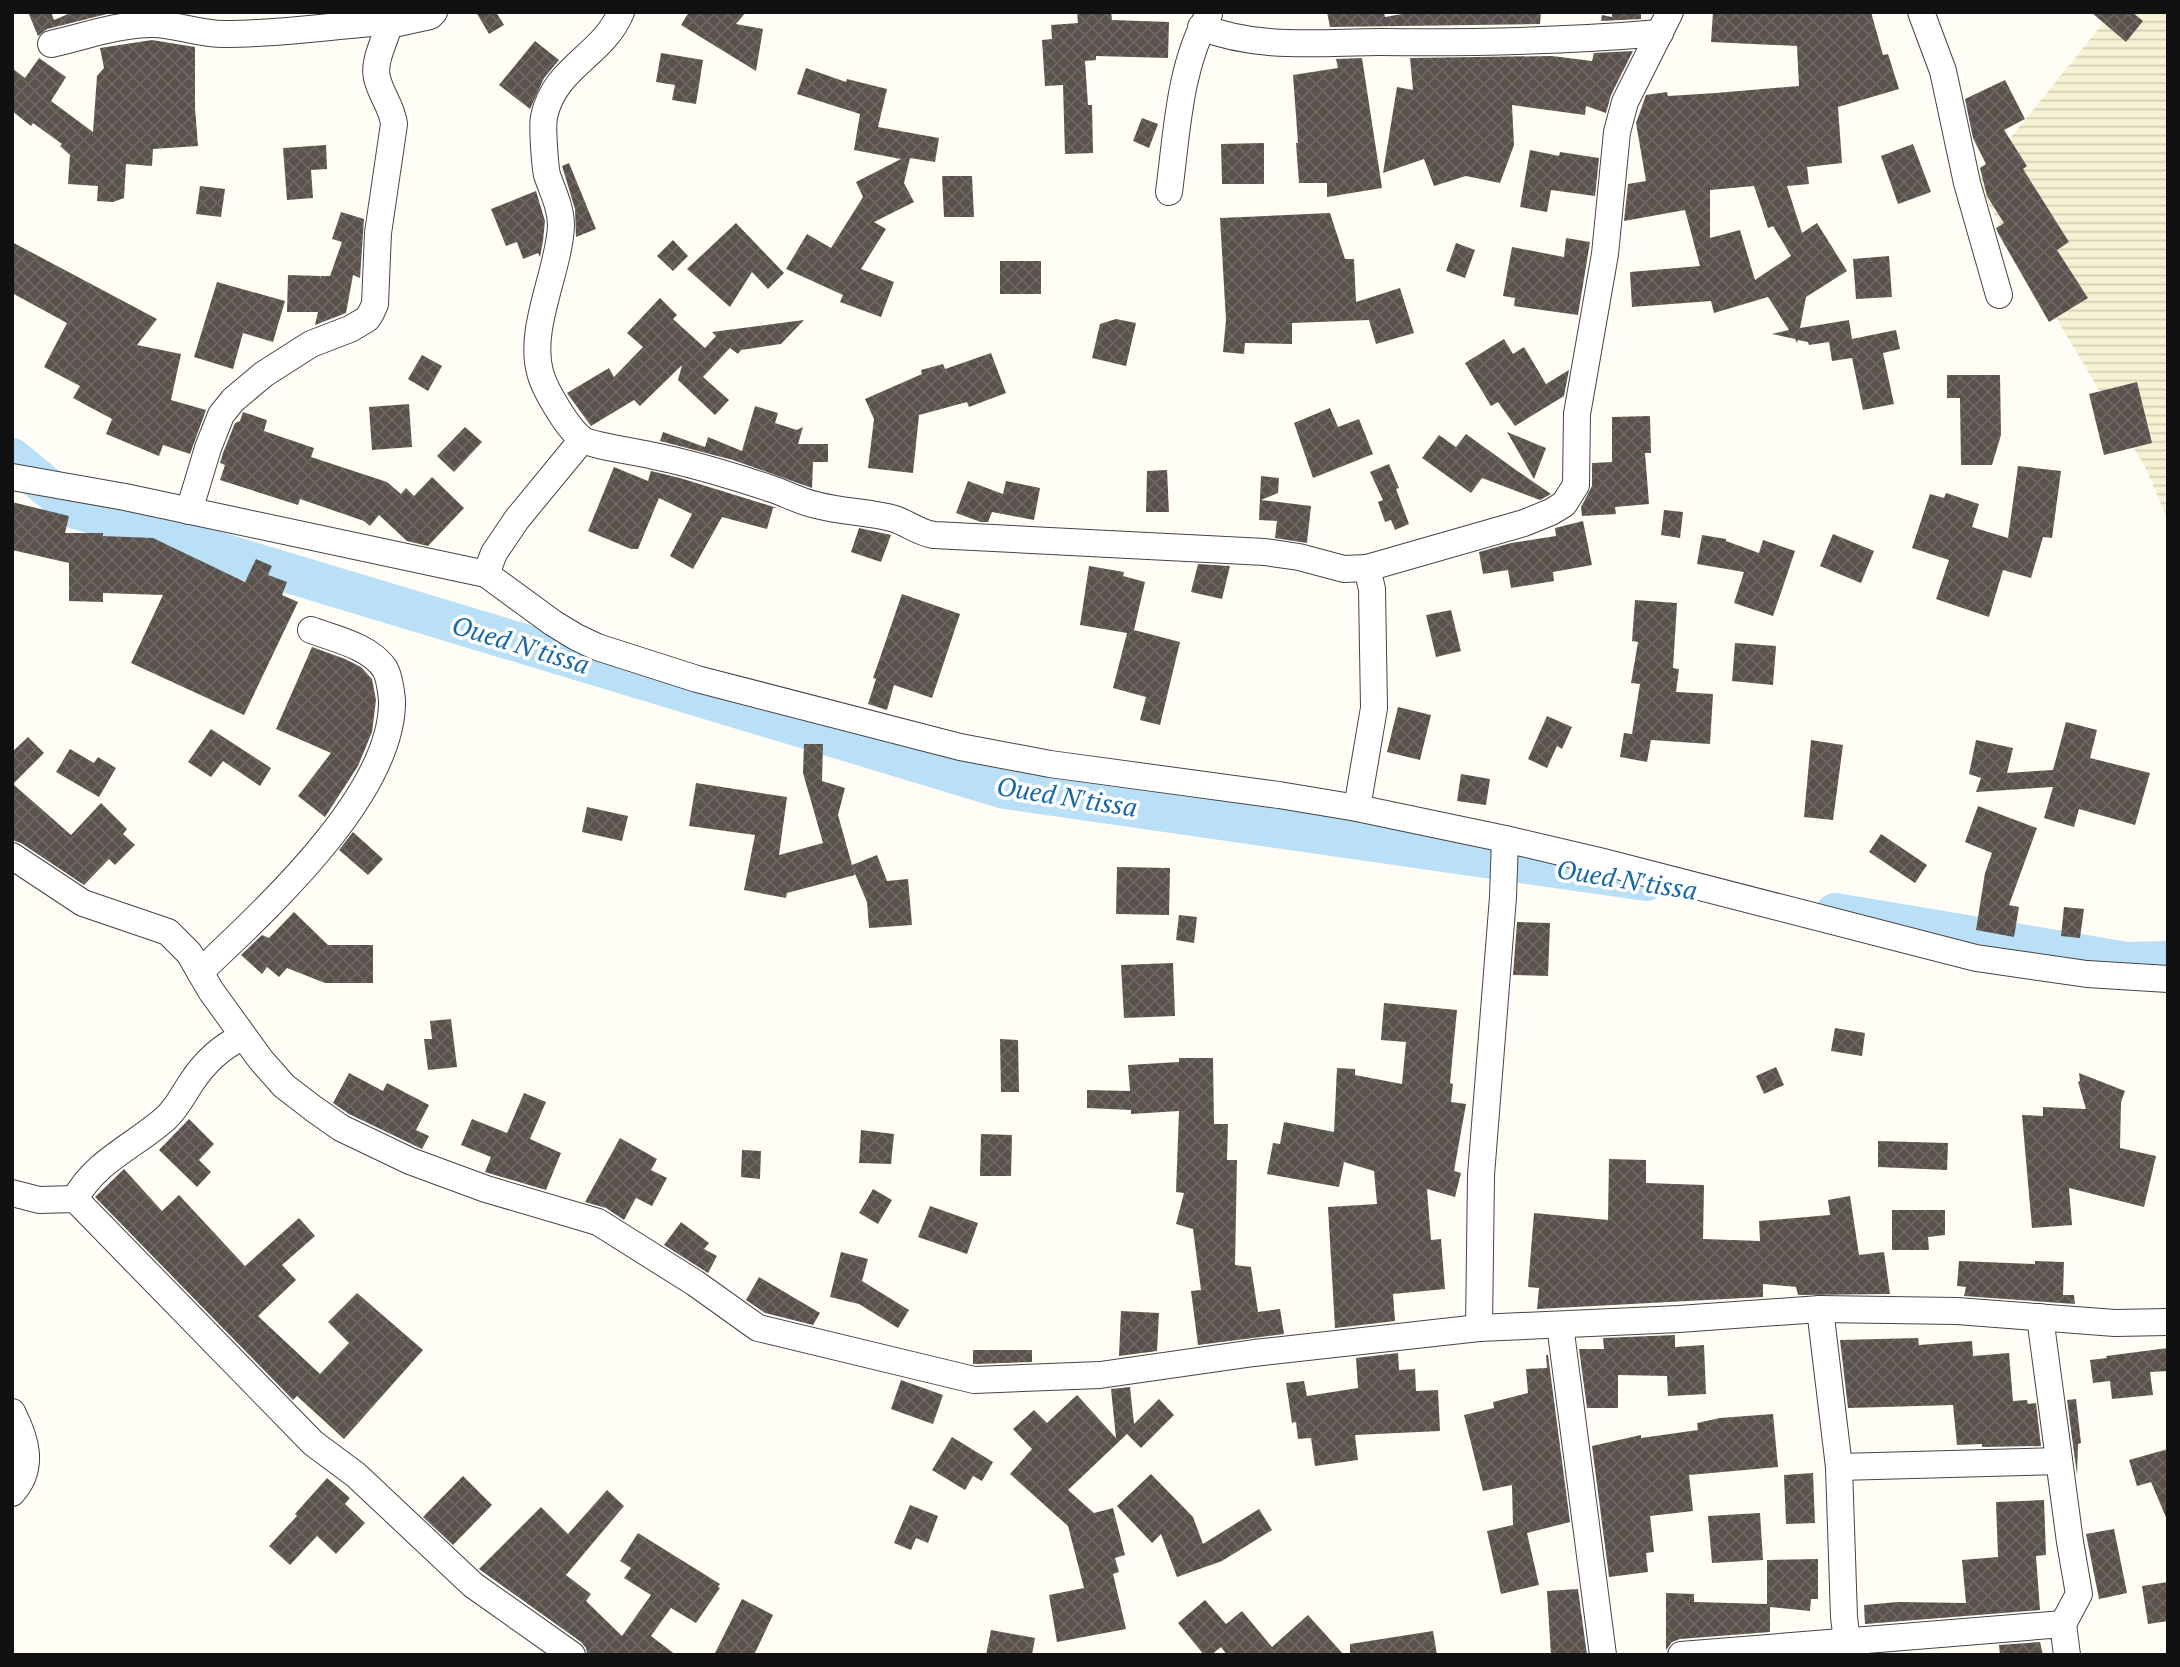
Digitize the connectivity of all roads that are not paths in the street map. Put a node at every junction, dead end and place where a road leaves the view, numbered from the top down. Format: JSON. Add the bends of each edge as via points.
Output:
{"nodes":[{"id":1,"x":435,"y":12,"type":"edge"},
{"id":2,"x":621,"y":12,"type":"edge"},
{"id":3,"x":1921,"y":12,"type":"edge"},
{"id":4,"x":1205,"y":20,"type":"edge"},
{"id":5,"x":1665,"y":23,"type":"edge"},
{"id":6,"x":390,"y":25,"type":"junction"},
{"id":7,"x":51,"y":44,"type":"dead end"},
{"id":8,"x":1169,"y":192,"type":"dead end"},
{"id":9,"x":1999,"y":295,"type":"dead end"},
{"id":10,"x":582,"y":440,"type":"junction"},
{"id":11,"x":12,"y":477,"type":"edge"},
{"id":12,"x":189,"y":511,"type":"junction"},
{"id":13,"x":1367,"y":568,"type":"junction"},
{"id":14,"x":486,"y":574,"type":"junction"},
{"id":15,"x":311,"y":630,"type":"dead end"},
{"id":16,"x":1357,"y":808,"type":"junction"},
{"id":17,"x":1505,"y":839,"type":"junction"},
{"id":18,"x":12,"y":856,"type":"edge"},
{"id":19,"x":200,"y":972,"type":"junction"},
{"id":20,"x":2168,"y":979,"type":"edge"},
{"id":21,"x":242,"y":1037,"type":"junction"},
{"id":22,"x":12,"y":1193,"type":"edge"},
{"id":23,"x":75,"y":1199,"type":"junction"},
{"id":24,"x":1820,"y":1309,"type":"junction"},
{"id":25,"x":2040,"y":1317,"type":"junction"},
{"id":26,"x":2168,"y":1322,"type":"edge"},
{"id":27,"x":1560,"y":1325,"type":"junction"},
{"id":28,"x":1479,"y":1328,"type":"junction"},
{"id":29,"x":12,"y":1412,"type":"edge"},
{"id":30,"x":2059,"y":1461,"type":"junction"},
{"id":31,"x":1839,"y":1467,"type":"junction"},
{"id":32,"x":12,"y":1493,"type":"edge"},
{"id":33,"x":2063,"y":1624,"type":"junction"},
{"id":34,"x":1836,"y":1646,"type":"edge"},
{"id":35,"x":572,"y":1655,"type":"edge"},
{"id":36,"x":1603,"y":1655,"type":"edge"},
{"id":37,"x":1681,"y":1655,"type":"edge"},
{"id":38,"x":2067,"y":1655,"type":"edge"}],
"edges":[{"from":1,"to":6,"type":"street"},
{"from":2,"to":10,"type":"street","via":[[607,37],[568,71],[543,117],[546,171],[561,213],[561,230],[540,327],[538,358],[549,393]]},
{"from":3,"to":9,"type":"street","via":[[1943,71],[1967,183]]},
{"from":4,"to":5,"type":"street","via":[[1233,38],[1322,43],[1506,42]]},
{"from":4,"to":8,"type":"street","via":[[1186,68]]},
{"from":5,"to":13,"type":"street","via":[[1625,102],[1617,132],[1605,254],[1577,414],[1576,485],[1564,504],[1542,516]]},
{"from":6,"to":7,"type":"street","via":[[209,35],[149,24]]},
{"from":6,"to":12,"type":"street","via":[[377,63],[377,77],[394,124],[378,233],[375,304],[367,319],[311,344],[233,400],[208,448]]},
{"from":10,"to":13,"type":"street","via":[[672,459],[814,505],[896,520],[934,536],[1265,552],[1344,569]]},
{"from":10,"to":14,"type":"street","via":[[517,519]]},
{"from":11,"to":12,"type":"street"},
{"from":12,"to":14,"type":"street"},
{"from":13,"to":16,"type":"street","via":[[1372,589],[1374,708]]},
{"from":14,"to":16,"type":"street","via":[[576,637],[697,679],[960,747]]},
{"from":15,"to":19,"type":"street","via":[[370,654],[385,670],[392,715],[385,739],[351,808],[321,847],[286,889]]},
{"from":16,"to":17,"type":"street"},
{"from":17,"to":20,"type":"street","via":[[1976,958],[2087,974]]},
{"from":17,"to":28,"type":"street","via":[[1481,1175]]},
{"from":18,"to":19,"type":"street","via":[[83,903],[168,932]]},
{"from":19,"to":21,"type":"street"},
{"from":21,"to":23,"type":"street","via":[[206,1063],[167,1117],[97,1169]]},
{"from":21,"to":28,"type":"street","via":[[284,1086],[341,1128],[410,1161],[598,1222],[758,1328],[840,1349],[974,1380],[1014,1380],[1100,1375]]},
{"from":22,"to":23,"type":"street"},
{"from":23,"to":35,"type":"street","via":[[313,1443],[356,1475],[473,1585]]},
{"from":24,"to":25,"type":"street"},
{"from":24,"to":27,"type":"street"},
{"from":24,"to":31,"type":"street"},
{"from":25,"to":26,"type":"street"},
{"from":25,"to":30,"type":"street"},
{"from":27,"to":28,"type":"street"},
{"from":27,"to":36,"type":"street"},
{"from":29,"to":32,"type":"street","via":[[24,1434],[27,1458],[24,1475]]},
{"from":30,"to":31,"type":"street"},
{"from":30,"to":33,"type":"street","via":[[2079,1594]]},
{"from":31,"to":34,"type":"street","via":[[1844,1616]]},
{"from":33,"to":34,"type":"street"},
{"from":33,"to":38,"type":"street"},
{"from":34,"to":37,"type":"street"}]}
